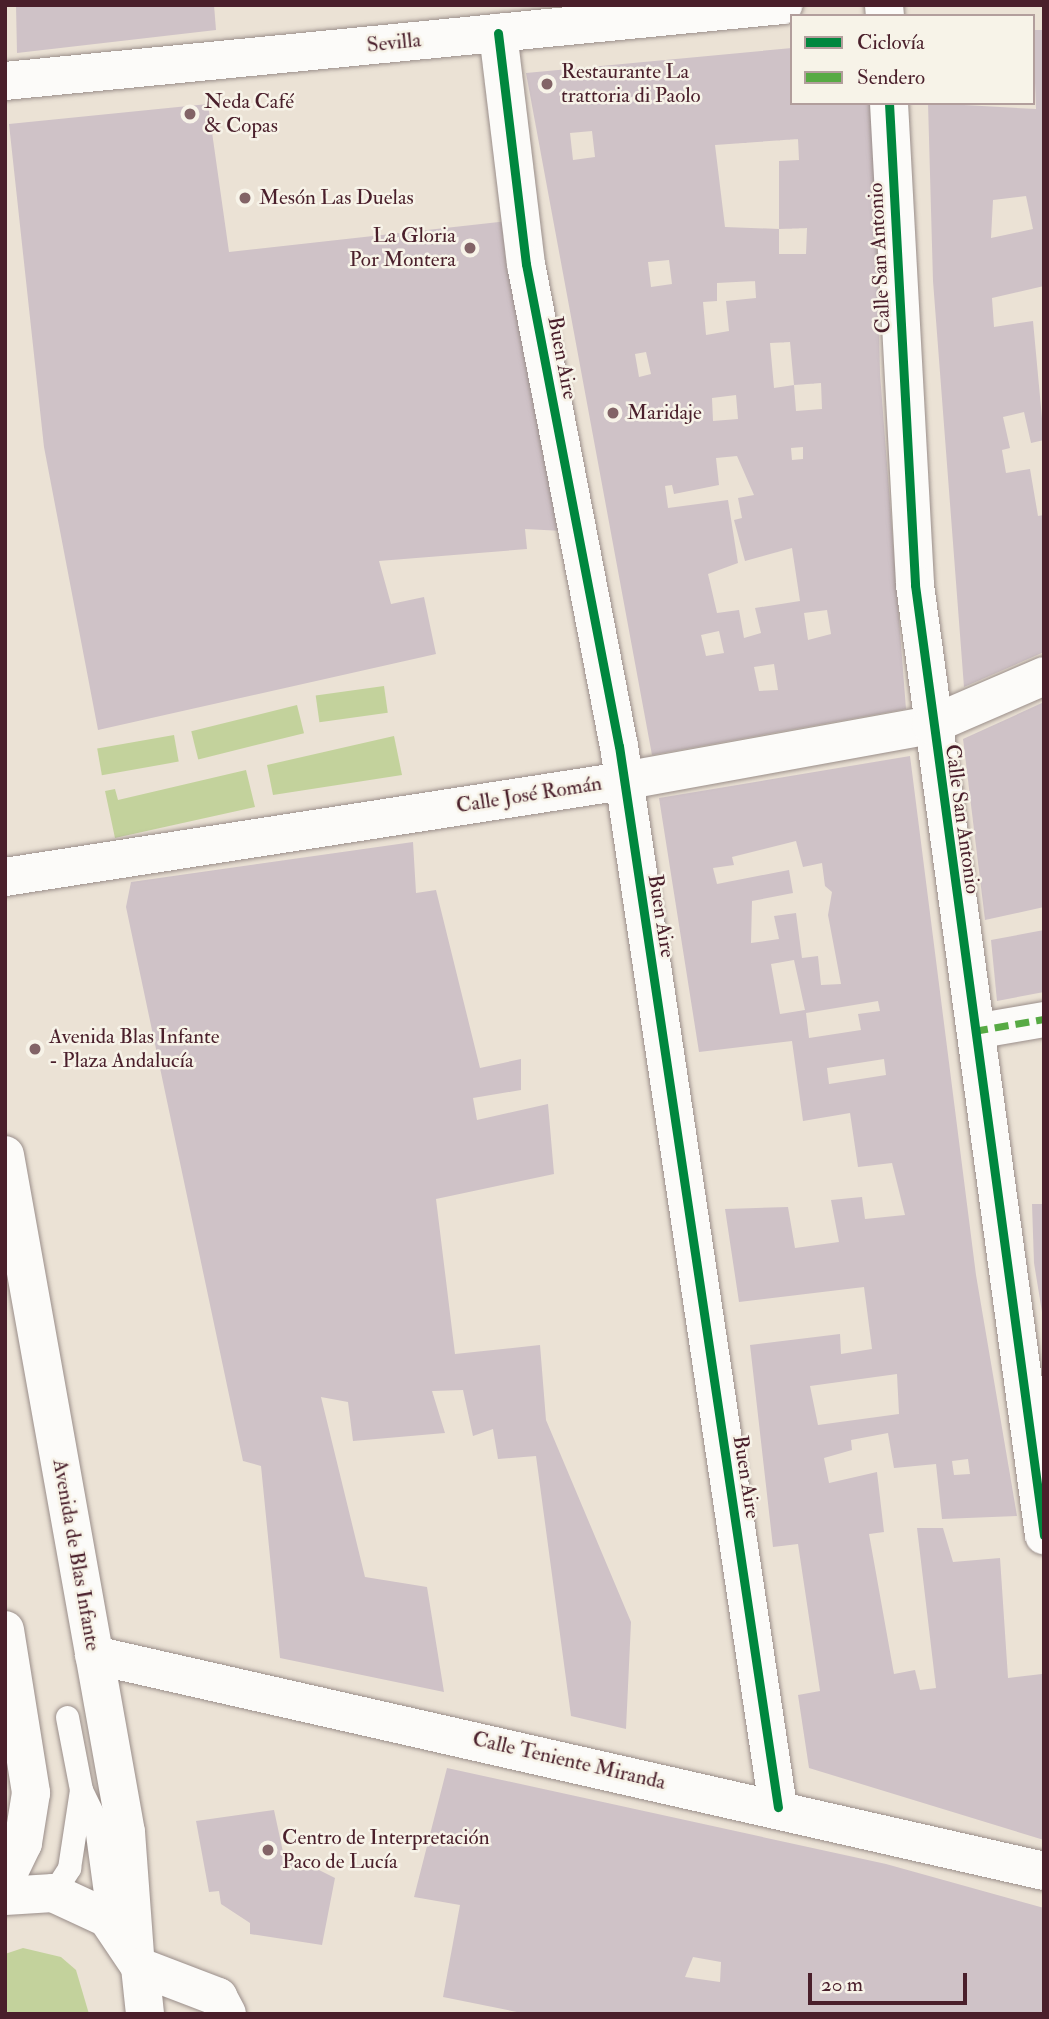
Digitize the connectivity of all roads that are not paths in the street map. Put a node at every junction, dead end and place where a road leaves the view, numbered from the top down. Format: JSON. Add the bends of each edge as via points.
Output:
{"nodes":[{"id":1,"x":783,"y":5,"type":"edge"},
{"id":2,"x":498,"y":33,"type":"junction"},
{"id":3,"x":5,"y":81,"type":"edge"},
{"id":4,"x":889,"y":105,"type":"edge"},
{"id":5,"x":1044,"y":677,"type":"edge"},
{"id":6,"x":931,"y":725,"type":"junction"},
{"id":7,"x":623,"y":781,"type":"junction"},
{"id":8,"x":5,"y":877,"type":"edge"},
{"id":9,"x":1044,"y":1019,"type":"edge"},
{"id":10,"x":974,"y":1031,"type":"junction"},
{"id":11,"x":5,"y":1155,"type":"edge"},
{"id":12,"x":1044,"y":1535,"type":"edge"},
{"id":13,"x":5,"y":1630,"type":"edge"},
{"id":14,"x":94,"y":1655,"type":"junction"},
{"id":15,"x":67,"y":1717,"type":"dead end"},
{"id":16,"x":81,"y":1790,"type":"junction"},
{"id":17,"x":778,"y":1807,"type":"junction"},
{"id":18,"x":1044,"y":1871,"type":"edge"},
{"id":19,"x":5,"y":1880,"type":"edge"},
{"id":20,"x":53,"y":1893,"type":"junction"},
{"id":21,"x":5,"y":1896,"type":"edge"},
{"id":22,"x":134,"y":1955,"type":"junction"},
{"id":23,"x":145,"y":2014,"type":"edge"},
{"id":24,"x":227,"y":2014,"type":"edge"}],
"edges":[{"from":1,"to":2,"type":"street","name":"Sevilla"},
{"from":2,"to":3,"type":"street","name":"Sevilla"},
{"from":2,"to":7,"type":"street","name":"Buen Aire","via":[[526,264]]},
{"from":4,"to":6,"type":"street","name":"Calle San Antonio","via":[[915,585]]},
{"from":5,"to":6,"type":"street","name":"Calle José Román"},
{"from":6,"to":7,"type":"street","name":"Calle José Román"},
{"from":6,"to":10,"type":"street","name":"Calle San Antonio"},
{"from":7,"to":8,"type":"street","name":"Calle José Román"},
{"from":7,"to":17,"type":"street","name":"Buen Aire"},
{"from":9,"to":10,"type":"street"},
{"from":10,"to":12,"type":"street","name":"Calle San Antonio"},
{"from":11,"to":14,"type":"street","name":"Avenida de Blas Infante"},
{"from":13,"to":19,"type":"street","via":[[32,1793],[23,1843]]},
{"from":14,"to":17,"type":"street","name":"Calle Teniente Miranda"},
{"from":14,"to":22,"type":"street","name":"Avenida de Blas Infante","via":[[126,1832]]},
{"from":15,"to":16,"type":"lane"},
{"from":16,"to":20,"type":"lane","via":[[69,1868]]},
{"from":16,"to":22,"type":"lane","via":[[94,1819],[105,1893]]},
{"from":17,"to":18,"type":"street","name":"Calle Teniente Miranda"},
{"from":20,"to":21,"type":"street"},
{"from":20,"to":22,"type":"street","via":[[82,1902]]},
{"from":22,"to":23,"type":"street","name":"Avenida de Blas Infante"},
{"from":22,"to":24,"type":"street","via":[[218,1997]]}]}
